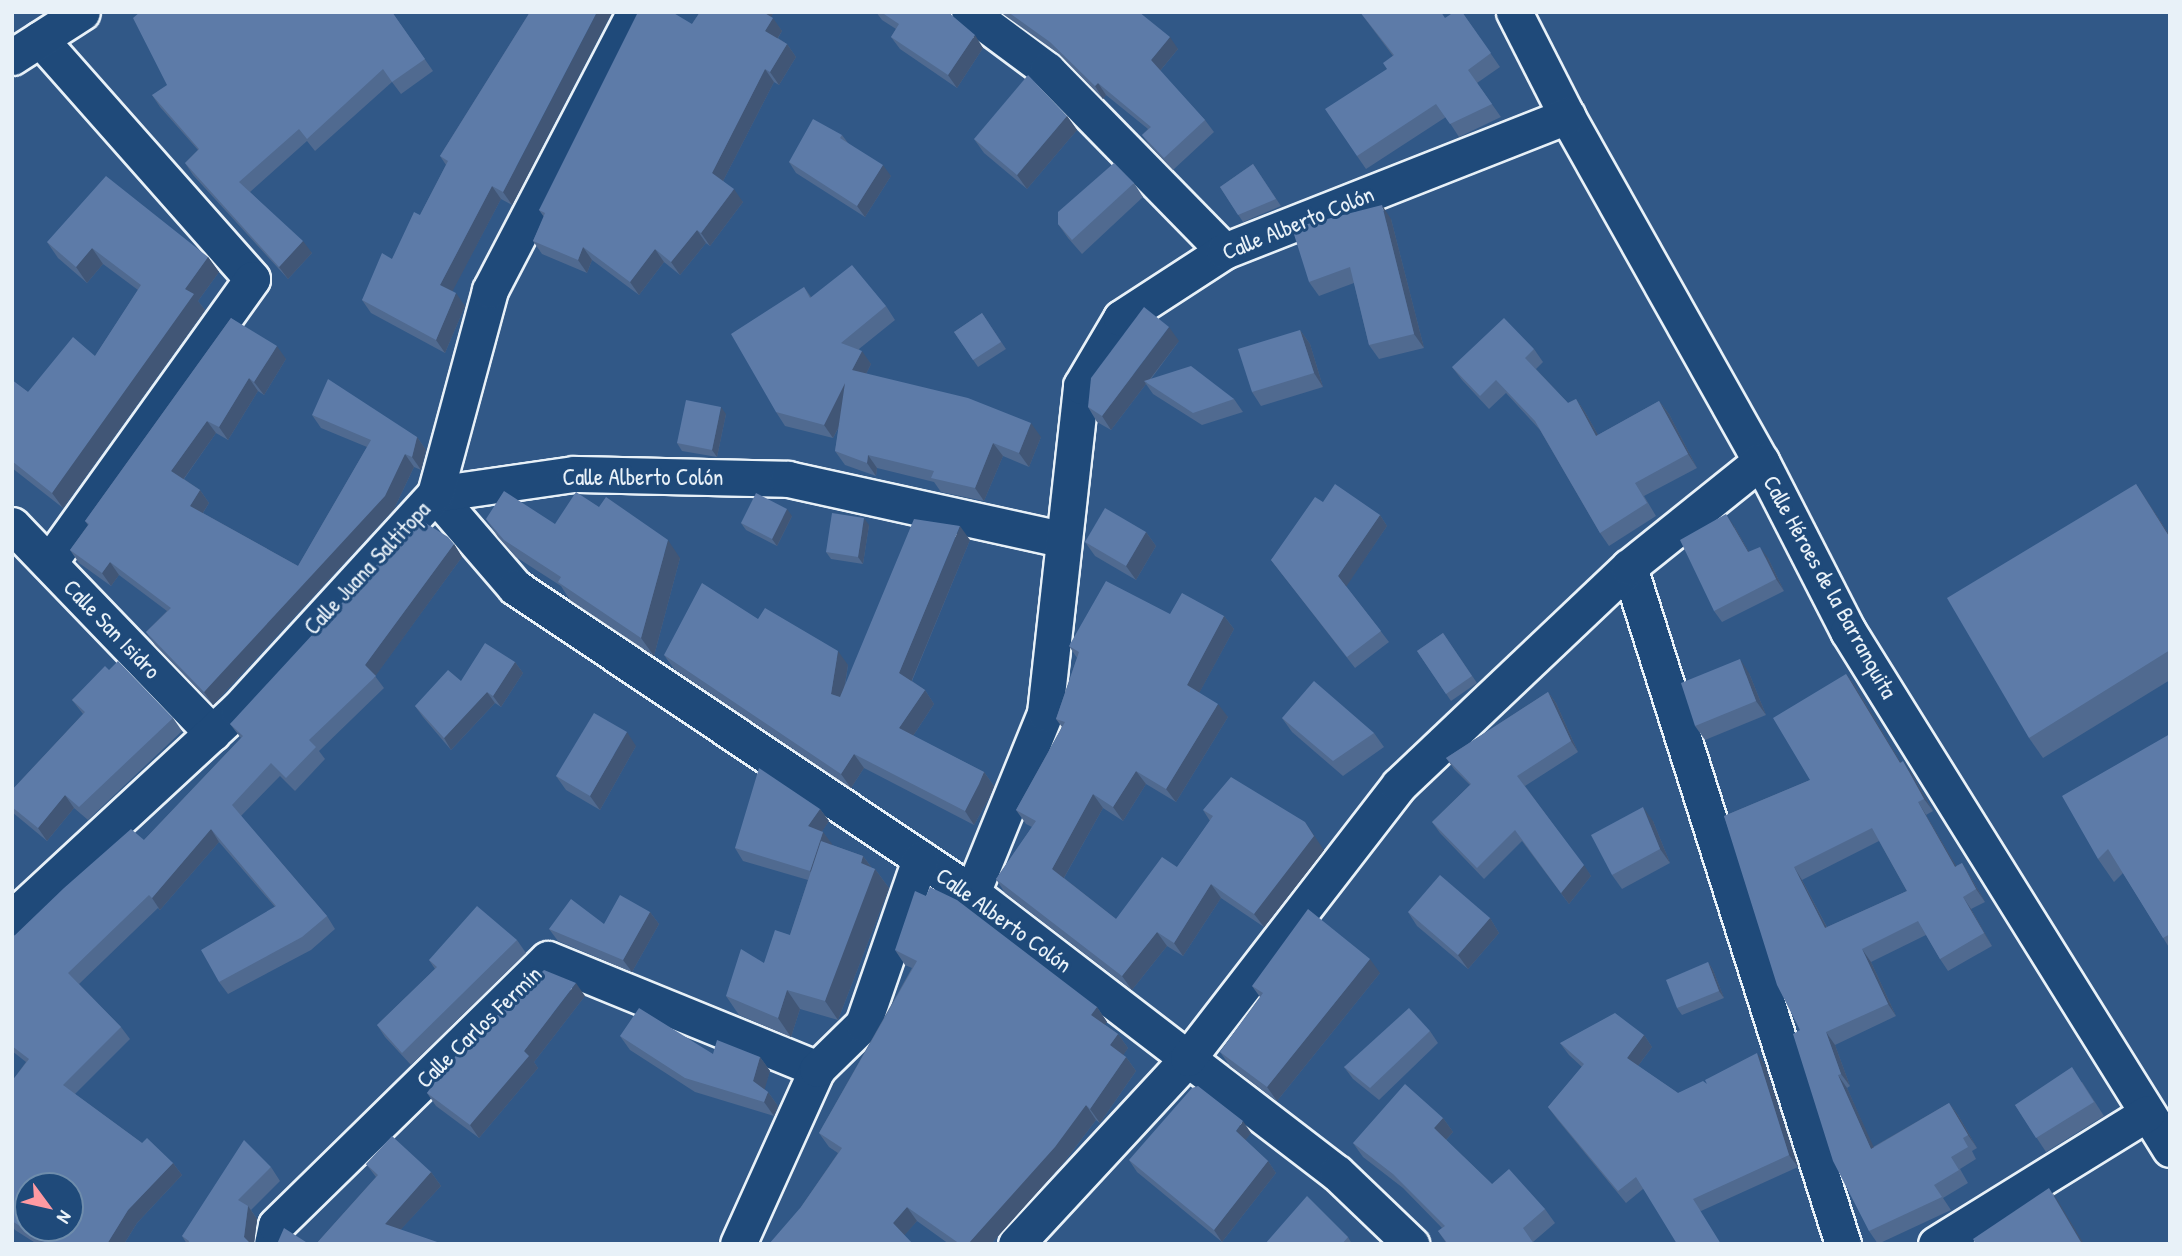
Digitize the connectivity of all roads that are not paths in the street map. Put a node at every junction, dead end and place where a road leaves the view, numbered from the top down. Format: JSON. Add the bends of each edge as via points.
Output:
{"nodes":[{"id":1,"x":82,"y":12,"type":"edge"},
{"id":2,"x":635,"y":12,"type":"edge"},
{"id":3,"x":969,"y":12,"type":"edge"},
{"id":4,"x":1514,"y":12,"type":"edge"},
{"id":5,"x":26,"y":48,"type":"edge"},
{"id":6,"x":1567,"y":116,"type":"junction"},
{"id":7,"x":1224,"y":251,"type":"junction"},
{"id":8,"x":1761,"y":461,"type":"junction"},
{"id":9,"x":435,"y":494,"type":"junction"},
{"id":10,"x":12,"y":525,"type":"edge"},
{"id":11,"x":1062,"y":539,"type":"junction"},
{"id":12,"x":49,"y":563,"type":"junction"},
{"id":13,"x":1629,"y":566,"type":"junction"},
{"id":14,"x":212,"y":733,"type":"junction"},
{"id":15,"x":920,"y":859,"type":"junction"},
{"id":16,"x":972,"y":893,"type":"junction"},
{"id":17,"x":12,"y":918,"type":"edge"},
{"id":18,"x":1188,"y":1058,"type":"junction"},
{"id":19,"x":817,"y":1069,"type":"junction"},
{"id":20,"x":2147,"y":1113,"type":"junction"},
{"id":21,"x":2170,"y":1149,"type":"edge"},
{"id":22,"x":272,"y":1244,"type":"edge"},
{"id":23,"x":738,"y":1244,"type":"edge"},
{"id":24,"x":1017,"y":1244,"type":"edge"},
{"id":25,"x":1411,"y":1244,"type":"edge"},
{"id":26,"x":1843,"y":1244,"type":"edge"},
{"id":27,"x":1936,"y":1244,"type":"edge"}],
"edges":[{"from":1,"to":5,"type":"street"},
{"from":2,"to":9,"type":"street","name":"Calle Juana Saltitopa","via":[[489,290]]},
{"from":3,"to":7,"type":"street","via":[[1047,70]]},
{"from":4,"to":6,"type":"street","name":"Calle Héroes de la Barranquita"},
{"from":5,"to":12,"type":"street","via":[[253,279]]},
{"from":6,"to":7,"type":"street","name":"Calle Alberto Colón"},
{"from":6,"to":8,"type":"street","name":"Calle Héroes de la Barranquita"},
{"from":7,"to":11,"type":"street","name":"Calle Alberto Colón","via":[[1121,318],[1081,386]]},
{"from":8,"to":13,"type":"street"},
{"from":8,"to":20,"type":"street","name":"Calle Héroes de la Barranquita","via":[[1848,631]]},
{"from":9,"to":11,"type":"street","name":"Calle Alberto Colón","via":[[574,474],[788,479]]},
{"from":9,"to":14,"type":"street","name":"Calle Juana Saltitopa"},
{"from":9,"to":15,"type":"street","name":"Calle Alberto Colón","via":[[515,587]]},
{"from":10,"to":12,"type":"street","name":"Calle San Isidro"},
{"from":11,"to":16,"type":"street","via":[[1045,713]]},
{"from":12,"to":14,"type":"street","name":"Calle San Isidro"},
{"from":13,"to":18,"type":"street","via":[[1398,785]]},
{"from":13,"to":26,"type":"street"},
{"from":14,"to":17,"type":"street","name":"Calle Juana Saltitopa"},
{"from":15,"to":16,"type":"street","name":"Calle Alberto Colón"},
{"from":15,"to":19,"type":"street","via":[[863,1024]]},
{"from":16,"to":18,"type":"street","name":"Calle Alberto Colón"},
{"from":18,"to":24,"type":"street"},
{"from":18,"to":25,"type":"street","name":"Calle Alberto Colón","via":[[1337,1173]]},
{"from":19,"to":22,"type":"street","name":"Calle Carlos Fermín","via":[[548,959],[276,1225]]},
{"from":19,"to":23,"type":"street"},
{"from":20,"to":21,"type":"street","name":"Calle Héroes de la Barranquita"},
{"from":20,"to":27,"type":"street"}]}
